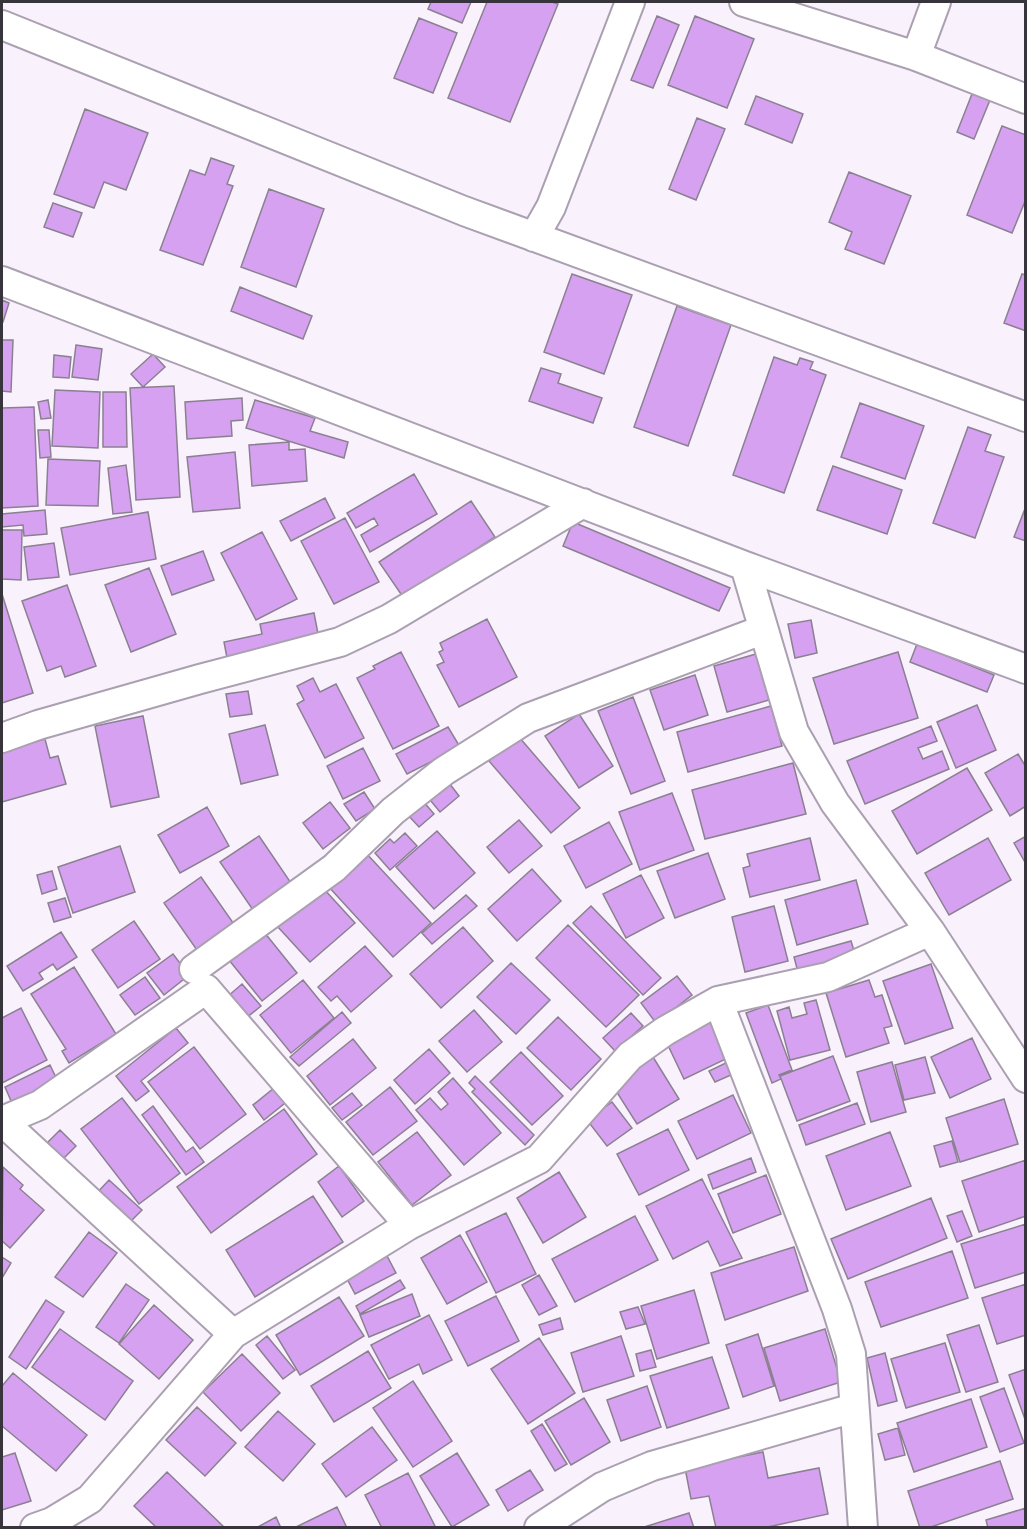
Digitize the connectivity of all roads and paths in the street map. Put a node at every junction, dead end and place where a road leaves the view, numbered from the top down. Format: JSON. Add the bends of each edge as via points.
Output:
{"nodes":[{"id":1,"x":630,"y":2,"type":"edge"},
{"id":2,"x":744,"y":2,"type":"edge"},
{"id":3,"x":936,"y":2,"type":"edge"},
{"id":4,"x":2,"y":25,"type":"edge"},
{"id":5,"x":916,"y":56,"type":"junction"},
{"id":6,"x":1026,"y":99,"type":"edge"},
{"id":7,"x":534,"y":237,"type":"junction"},
{"id":8,"x":2,"y":281,"type":"edge"},
{"id":9,"x":1026,"y":417,"type":"edge"},
{"id":10,"x":583,"y":503,"type":"junction"},
{"id":11,"x":745,"y":566,"type":"junction"},
{"id":12,"x":762,"y":630,"type":"junction"},
{"id":13,"x":1026,"y":669,"type":"edge"},
{"id":14,"x":2,"y":738,"type":"edge"},
{"id":15,"x":930,"y":931,"type":"junction"},
{"id":16,"x":194,"y":969,"type":"dead end"},
{"id":17,"x":718,"y":1001,"type":"junction"},
{"id":18,"x":1026,"y":1078,"type":"edge"},
{"id":19,"x":409,"y":1225,"type":"junction"},
{"id":20,"x":233,"y":1334,"type":"junction"},
{"id":21,"x":854,"y":1408,"type":"junction"},
{"id":22,"x":35,"y":1527,"type":"edge"},
{"id":23,"x":539,"y":1527,"type":"edge"},
{"id":24,"x":863,"y":1527,"type":"edge"}],
"edges":[{"from":1,"to":7,"type":"street","via":[[551,207]]},
{"from":2,"to":5,"type":"street"},
{"from":3,"to":5,"type":"street"},
{"from":4,"to":7,"type":"street"},
{"from":5,"to":6,"type":"street"},
{"from":7,"to":9,"type":"street"},
{"from":8,"to":10,"type":"street"},
{"from":10,"to":11,"type":"street"},
{"from":10,"to":14,"type":"street","via":[[389,620],[340,642],[38,724]]},
{"from":11,"to":12,"type":"street"},
{"from":11,"to":13,"type":"street"},
{"from":12,"to":15,"type":"street","via":[[794,732],[836,803]]},
{"from":12,"to":16,"type":"street","via":[[528,718],[444,771],[393,811],[334,868]]},
{"from":15,"to":17,"type":"street","via":[[828,977]]},
{"from":15,"to":18,"type":"street"},
{"from":17,"to":19,"type":"street","via":[[630,1056],[539,1159]]},
{"from":17,"to":21,"type":"street","via":[[837,1309],[851,1354]]},
{"from":19,"to":20,"type":"street"},
{"from":19,"to":20,"type":"street","via":[[206,989],[40,1105],[2,1121]]},
{"from":20,"to":22,"type":"street","via":[[90,1499],[52,1522]]},
{"from":21,"to":23,"type":"street","via":[[652,1466],[602,1487]]},
{"from":21,"to":24,"type":"street"}]}
